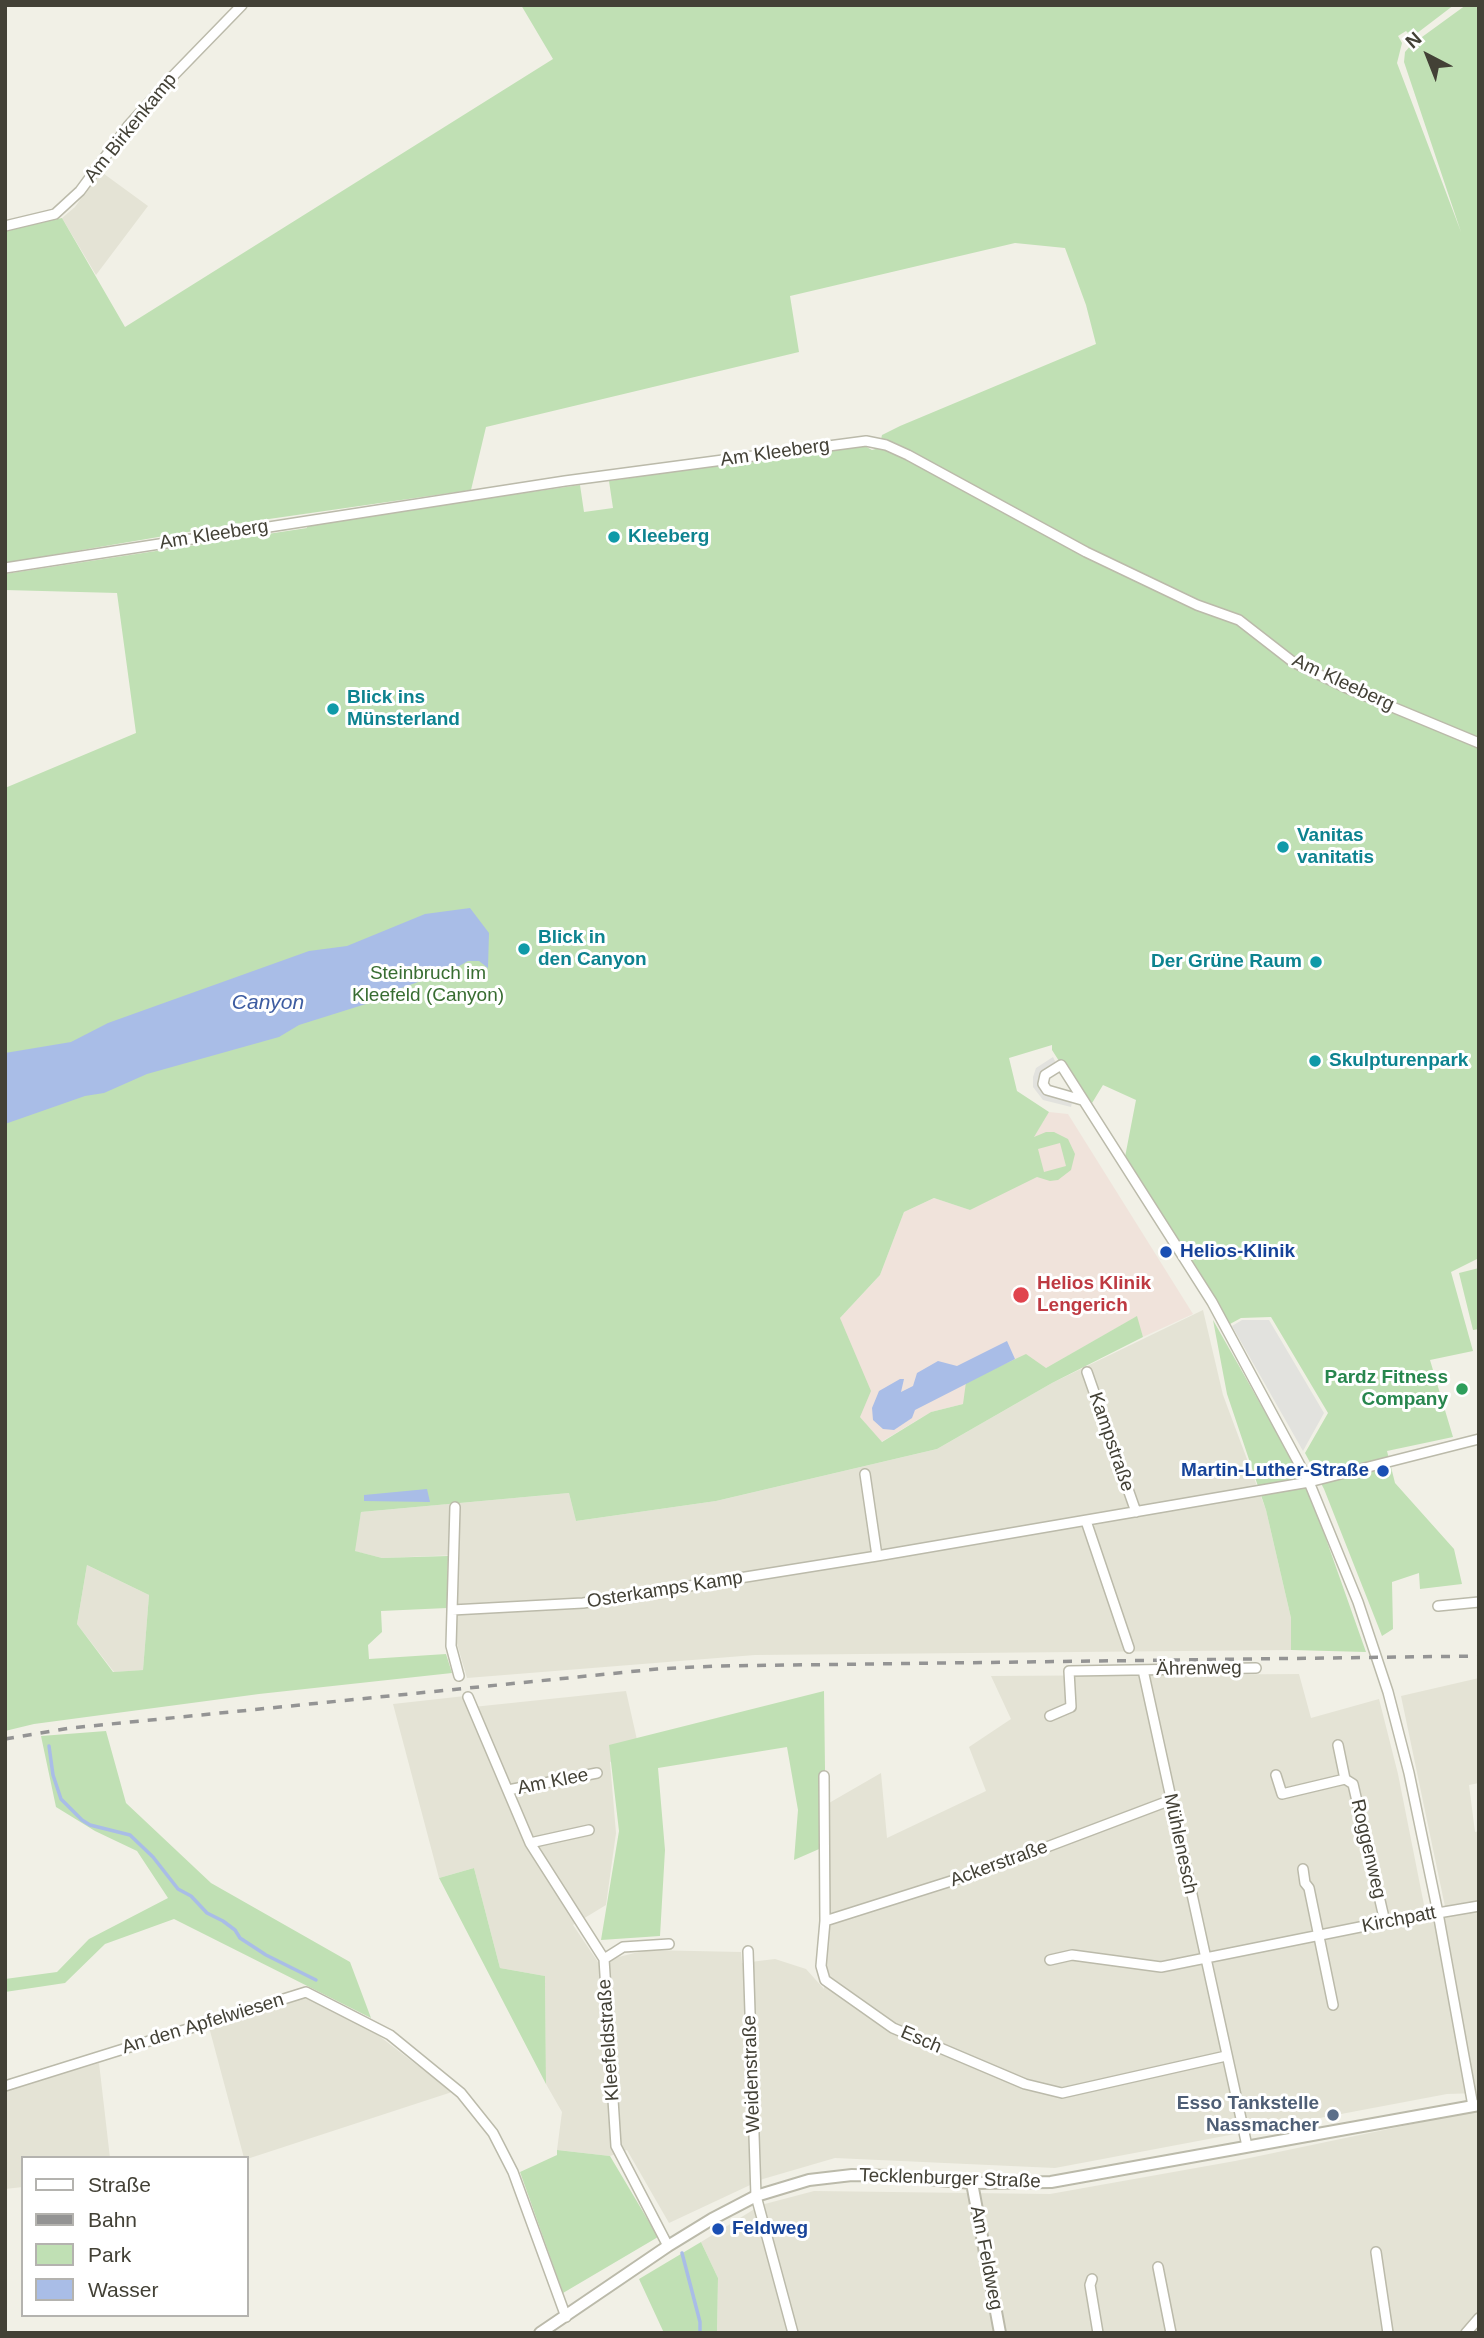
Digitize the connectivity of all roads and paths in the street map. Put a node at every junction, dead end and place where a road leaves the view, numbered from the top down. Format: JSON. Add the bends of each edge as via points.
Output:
{"nodes":[{"id":1,"x":242,"y":5,"type":"edge"},
{"id":2,"x":5,"y":226,"type":"edge"},
{"id":3,"x":5,"y":568,"type":"edge"},
{"id":4,"x":1479,"y":743,"type":"edge"},
{"id":5,"x":1082,"y":1100,"type":"junction"},
{"id":6,"x":1087,"y":1372,"type":"dead end"},
{"id":7,"x":1479,"y":1439,"type":"edge"},
{"id":8,"x":865,"y":1474,"type":"dead end"},
{"id":9,"x":1309,"y":1482,"type":"junction"},
{"id":10,"x":455,"y":1507,"type":"dead end"},
{"id":11,"x":1136,"y":1512,"type":"junction"},
{"id":12,"x":1086,"y":1521,"type":"junction"},
{"id":13,"x":877,"y":1556,"type":"junction"},
{"id":14,"x":1479,"y":1602,"type":"edge"},
{"id":15,"x":1438,"y":1606,"type":"dead end"},
{"id":16,"x":452,"y":1610,"type":"junction"},
{"id":17,"x":1129,"y":1648,"type":"dead end"},
{"id":18,"x":1256,"y":1668,"type":"dead end"},
{"id":19,"x":1143,"y":1670,"type":"junction"},
{"id":20,"x":459,"y":1676,"type":"dead end"},
{"id":21,"x":468,"y":1697,"type":"dead end"},
{"id":22,"x":1050,"y":1716,"type":"dead end"},
{"id":23,"x":1338,"y":1745,"type":"dead end"},
{"id":24,"x":597,"y":1773,"type":"dead end"},
{"id":25,"x":1276,"y":1775,"type":"dead end"},
{"id":26,"x":824,"y":1776,"type":"dead end"},
{"id":27,"x":1345,"y":1779,"type":"junction"},
{"id":28,"x":508,"y":1790,"type":"junction"},
{"id":29,"x":1171,"y":1800,"type":"junction"},
{"id":30,"x":589,"y":1830,"type":"dead end"},
{"id":31,"x":530,"y":1843,"type":"junction"},
{"id":32,"x":1303,"y":1869,"type":"dead end"},
{"id":33,"x":1479,"y":1906,"type":"edge"},
{"id":34,"x":1438,"y":1913,"type":"junction"},
{"id":35,"x":825,"y":1921,"type":"junction"},
{"id":36,"x":1385,"y":1922,"type":"junction"},
{"id":37,"x":1319,"y":1936,"type":"junction"},
{"id":38,"x":669,"y":1944,"type":"dead end"},
{"id":39,"x":748,"y":1951,"type":"dead end"},
{"id":40,"x":1204,"y":1958,"type":"junction"},
{"id":41,"x":604,"y":1959,"type":"junction"},
{"id":42,"x":1050,"y":1960,"type":"dead end"},
{"id":43,"x":1333,"y":2005,"type":"dead end"},
{"id":44,"x":1226,"y":2056,"type":"junction"},
{"id":45,"x":5,"y":2086,"type":"edge"},
{"id":46,"x":1476,"y":2105,"type":"edge"},
{"id":47,"x":1247,"y":2146,"type":"junction"},
{"id":48,"x":972,"y":2183,"type":"junction"},
{"id":49,"x":756,"y":2196,"type":"junction"},
{"id":50,"x":668,"y":2246,"type":"junction"},
{"id":51,"x":1376,"y":2252,"type":"dead end"},
{"id":52,"x":1158,"y":2267,"type":"dead end"},
{"id":53,"x":1092,"y":2279,"type":"dead end"},
{"id":54,"x":566,"y":2317,"type":"junction"},
{"id":55,"x":1479,"y":2318,"type":"edge"},
{"id":56,"x":540,"y":2333,"type":"edge"},
{"id":57,"x":793,"y":2333,"type":"edge"},
{"id":58,"x":1000,"y":2333,"type":"edge"},
{"id":59,"x":1098,"y":2333,"type":"edge"},
{"id":60,"x":1171,"y":2333,"type":"edge"},
{"id":61,"x":1388,"y":2333,"type":"edge"},
{"id":62,"x":1466,"y":2333,"type":"edge"}],
"edges":[{"from":1,"to":2,"type":"street","name":"Am Birkenkamp","via":[[128,126],[80,191],[55,214]]},
{"from":3,"to":4,"type":"street","name":"Am Kleeberg","via":[[565,481],[866,441],[908,455],[1086,552],[1196,605],[1239,620],[1293,662]]},
{"from":5,"to":5,"type":"street","via":[[1060,1065],[1045,1075],[1046,1090]]},
{"from":5,"to":9,"type":"street","via":[[1212,1302]]},
{"from":6,"to":11,"type":"street","name":"Kampstraße"},
{"from":7,"to":9,"type":"street","name":"Osterkamps Kamp"},
{"from":8,"to":13,"type":"street"},
{"from":9,"to":11,"type":"street","name":"Osterkamps Kamp"},
{"from":9,"to":34,"type":"street","via":[[1358,1602],[1388,1692]]},
{"from":10,"to":16,"type":"street"},
{"from":11,"to":12,"type":"street","name":"Osterkamps Kamp"},
{"from":12,"to":13,"type":"street","name":"Osterkamps Kamp"},
{"from":12,"to":17,"type":"street"},
{"from":13,"to":16,"type":"street","name":"Osterkamps Kamp","via":[[583,1603]]},
{"from":14,"to":15,"type":"street"},
{"from":16,"to":20,"type":"street","via":[[451,1646]]},
{"from":18,"to":19,"type":"street","name":"Ährenweg"},
{"from":19,"to":22,"type":"street","via":[[1069,1671],[1071,1707]]},
{"from":19,"to":29,"type":"street","name":"Mühlenesch"},
{"from":21,"to":28,"type":"street","name":"Kleefeldstraße"},
{"from":23,"to":27,"type":"street","name":"Roggenweg"},
{"from":24,"to":28,"type":"street","name":"Am Klee"},
{"from":25,"to":27,"type":"street","name":"Roggenweg","via":[[1282,1794]]},
{"from":26,"to":35,"type":"street","name":"Esch"},
{"from":27,"to":36,"type":"street","name":"Roggenweg","via":[[1353,1784]]},
{"from":28,"to":31,"type":"street","name":"Kleefeldstraße"},
{"from":29,"to":35,"type":"street","name":"Ackerstraße","via":[[986,1870]]},
{"from":29,"to":40,"type":"street","name":"Mühlenesch"},
{"from":30,"to":31,"type":"street"},
{"from":31,"to":41,"type":"street","name":"Kleefeldstraße"},
{"from":32,"to":37,"type":"street"},
{"from":33,"to":34,"type":"street","name":"Kirchpatt"},
{"from":34,"to":36,"type":"street","name":"Kirchpatt"},
{"from":34,"to":46,"type":"street"},
{"from":35,"to":44,"type":"street","name":"Esch","via":[[821,1966],[825,1980],[892,2028],[1025,2084],[1062,2093]]},
{"from":36,"to":37,"type":"street","name":"Kirchpatt"},
{"from":37,"to":40,"type":"street","name":"Kirchpatt"},
{"from":37,"to":43,"type":"street"},
{"from":38,"to":41,"type":"street","via":[[623,1947]]},
{"from":39,"to":49,"type":"street","name":"Weidenstraße"},
{"from":40,"to":42,"type":"street","name":"Kirchpatt","via":[[1161,1967],[1072,1955]]},
{"from":40,"to":44,"type":"street","name":"Mühlenesch"},
{"from":41,"to":50,"type":"street","name":"Kleefeldstraße","via":[[616,2146]]},
{"from":44,"to":47,"type":"street","name":"Mühlenesch"},
{"from":45,"to":54,"type":"street","name":"An den Apfelwiesen","via":[[306,1992],[390,2035],[461,2093],[494,2133]]},
{"from":46,"to":47,"type":"street","name":"Tecklenburger Straße"},
{"from":47,"to":48,"type":"street","name":"Tecklenburger Straße","via":[[1051,2182]]},
{"from":48,"to":49,"type":"street","name":"Tecklenburger Straße","via":[[852,2175],[809,2180]]},
{"from":48,"to":58,"type":"street","name":"Am Feldweg"},
{"from":49,"to":50,"type":"street","name":"Tecklenburger Straße"},
{"from":49,"to":57,"type":"street","name":"Weidenstraße"},
{"from":50,"to":54,"type":"street","name":"Tecklenburger Straße"},
{"from":51,"to":61,"type":"street"},
{"from":52,"to":60,"type":"street"},
{"from":53,"to":59,"type":"street"},
{"from":54,"to":56,"type":"street","name":"Tecklenburger Straße"},
{"from":55,"to":62,"type":"street"}]}
